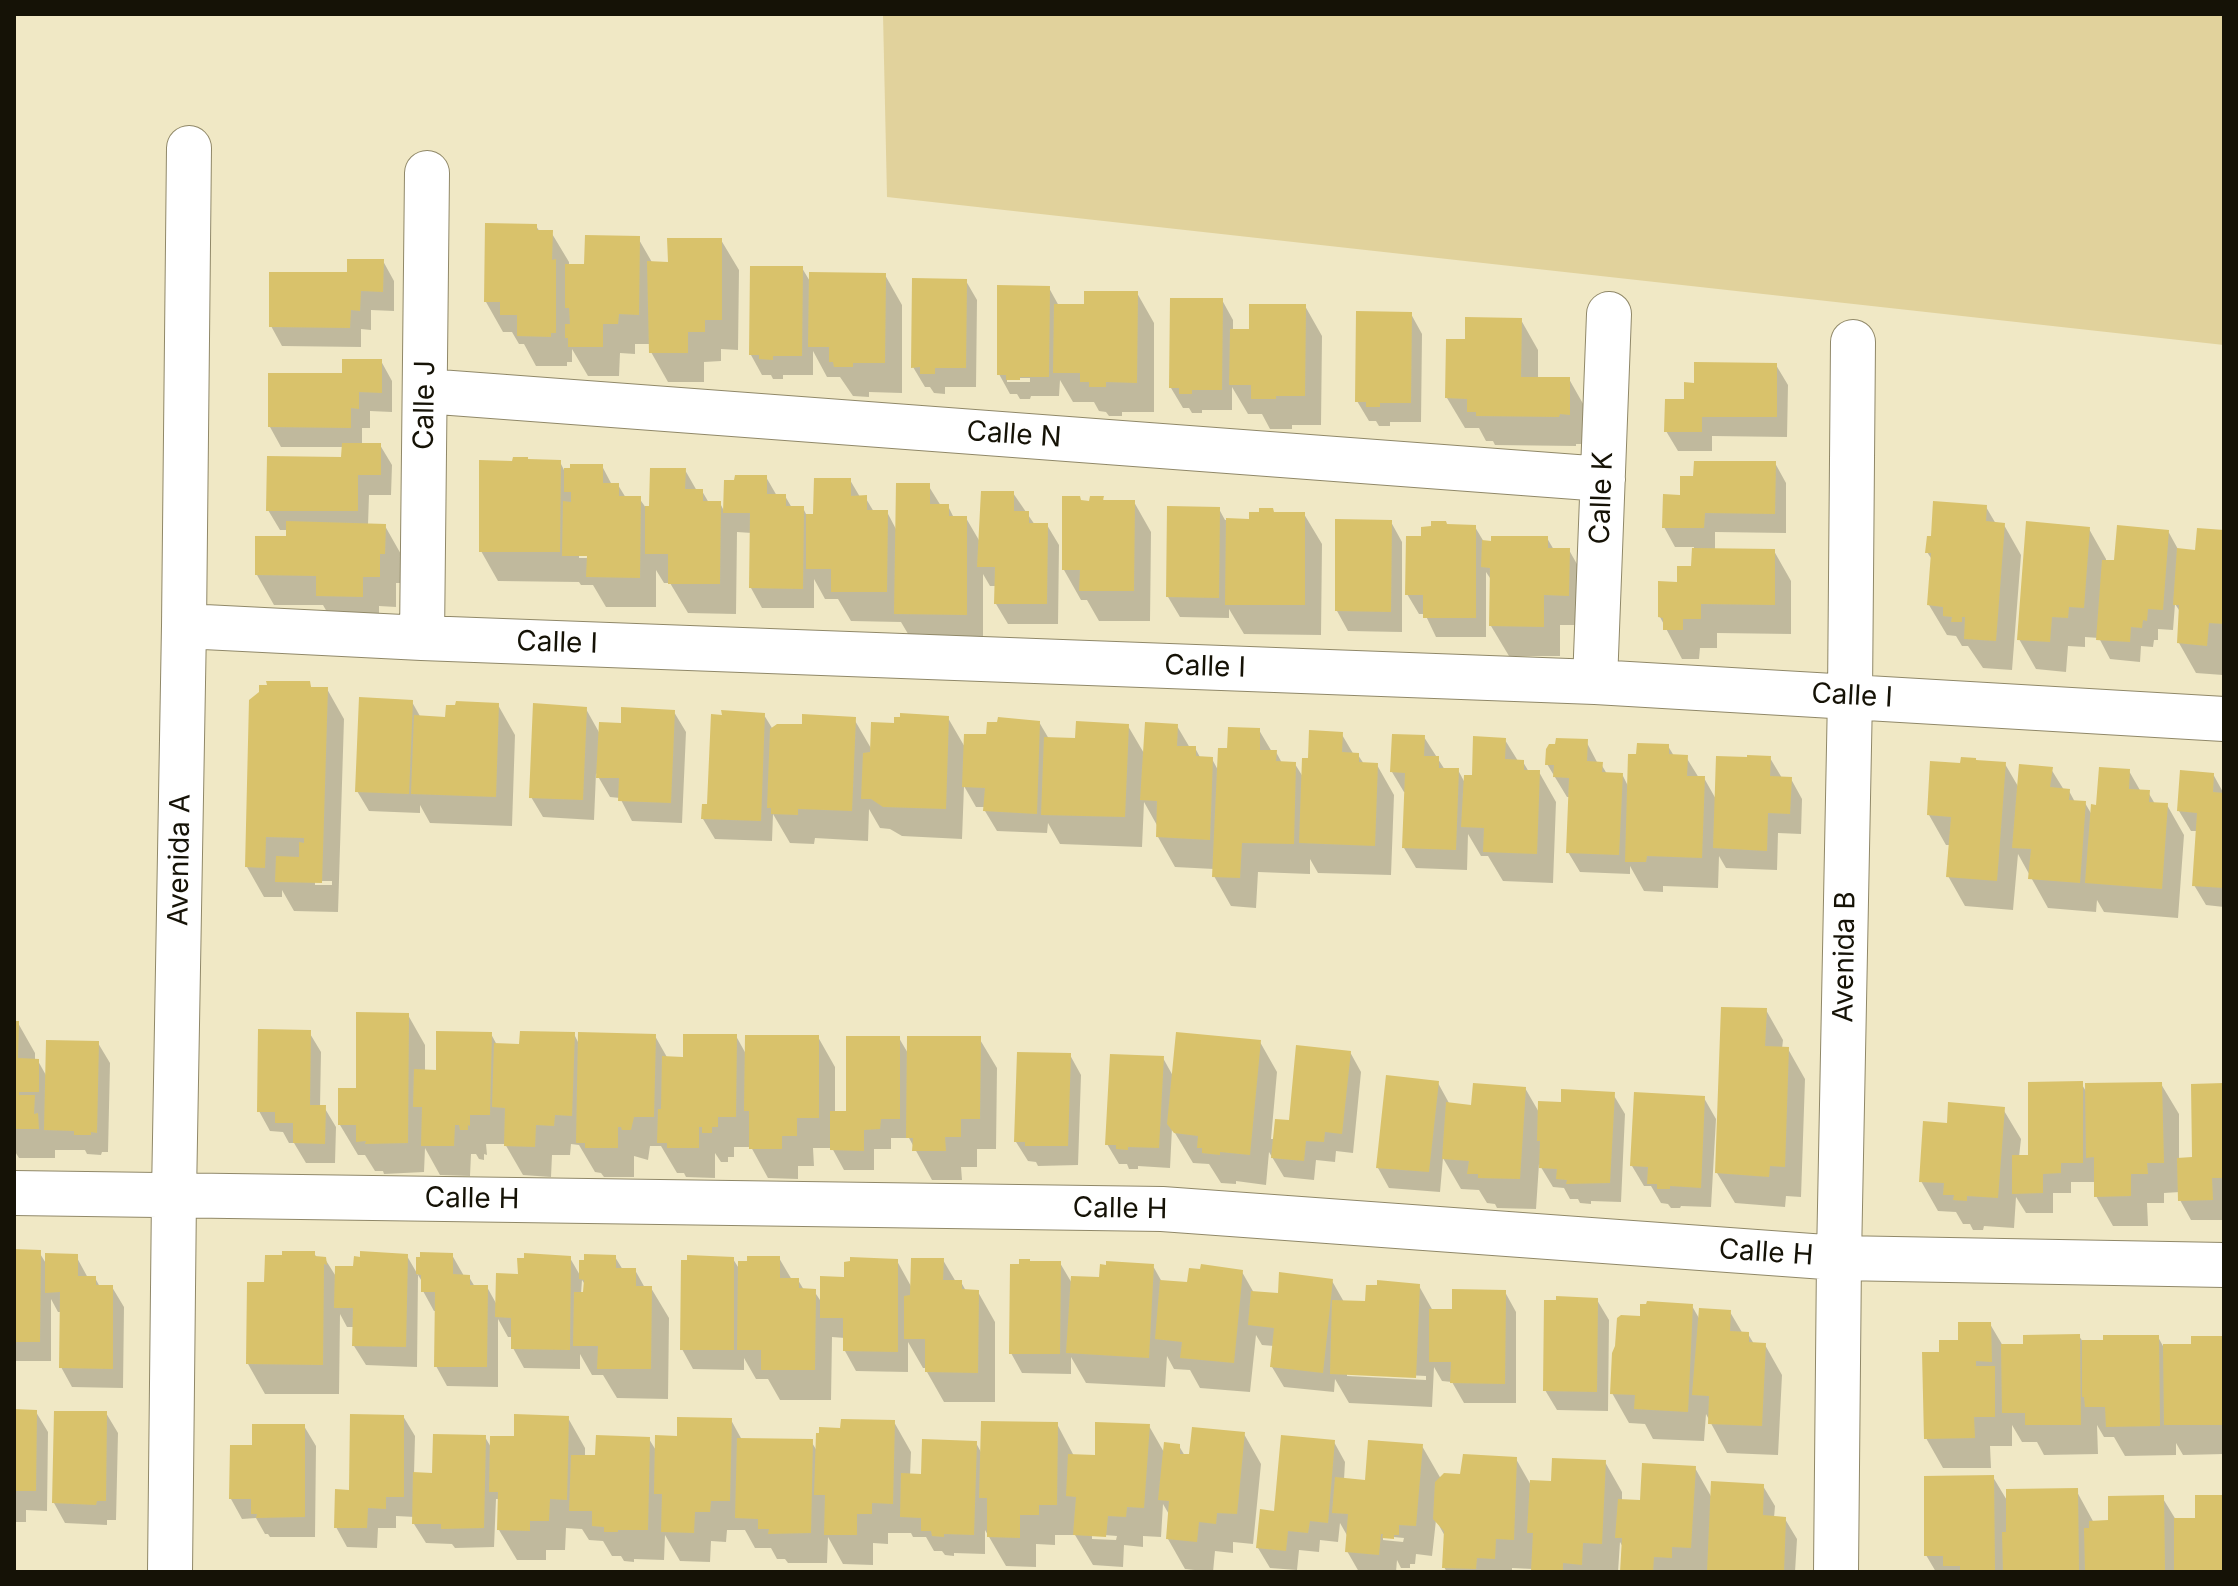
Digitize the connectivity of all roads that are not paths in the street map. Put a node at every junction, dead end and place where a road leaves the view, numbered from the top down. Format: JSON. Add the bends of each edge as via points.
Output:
{"nodes":[{"id":1,"x":189,"y":148,"type":"dead end"},
{"id":2,"x":427,"y":173,"type":"dead end"},
{"id":3,"x":1609,"y":314,"type":"dead end"},
{"id":4,"x":1853,"y":342,"type":"dead end"},
{"id":5,"x":425,"y":391,"type":"junction"},
{"id":6,"x":1603,"y":479,"type":"junction"},
{"id":7,"x":184,"y":626,"type":"junction"},
{"id":8,"x":422,"y":638,"type":"junction"},
{"id":9,"x":1595,"y":682,"type":"junction"},
{"id":10,"x":1850,"y":696,"type":"junction"},
{"id":11,"x":2224,"y":719,"type":"edge"},
{"id":12,"x":14,"y":1193,"type":"edge"},
{"id":13,"x":174,"y":1195,"type":"junction"},
{"id":14,"x":1839,"y":1258,"type":"junction"},
{"id":15,"x":2224,"y":1265,"type":"edge"},
{"id":16,"x":170,"y":1572,"type":"edge"},
{"id":17,"x":1836,"y":1572,"type":"edge"}],
"edges":[{"from":1,"to":7,"type":"street","name":"Avenida A"},
{"from":2,"to":5,"type":"street","name":"Calle J"},
{"from":3,"to":6,"type":"street","name":"Calle K"},
{"from":4,"to":10,"type":"street","name":"Avenida B"},
{"from":5,"to":6,"type":"street","name":"Calle N"},
{"from":5,"to":8,"type":"street","name":"Calle J"},
{"from":6,"to":9,"type":"street","name":"Calle K"},
{"from":7,"to":8,"type":"street","name":"Calle I"},
{"from":7,"to":13,"type":"street","name":"Avenida A"},
{"from":8,"to":9,"type":"street","name":"Calle I"},
{"from":9,"to":10,"type":"street","name":"Calle I"},
{"from":10,"to":11,"type":"street","name":"Calle I"},
{"from":10,"to":14,"type":"street","name":"Avenida B"},
{"from":12,"to":13,"type":"street","name":"Calle H"},
{"from":13,"to":14,"type":"street","name":"Calle H","via":[[1162,1209]]},
{"from":13,"to":16,"type":"street","name":"Avenida A"},
{"from":14,"to":15,"type":"street","name":"Calle H"},
{"from":14,"to":17,"type":"street","name":"Avenida B"}]}
